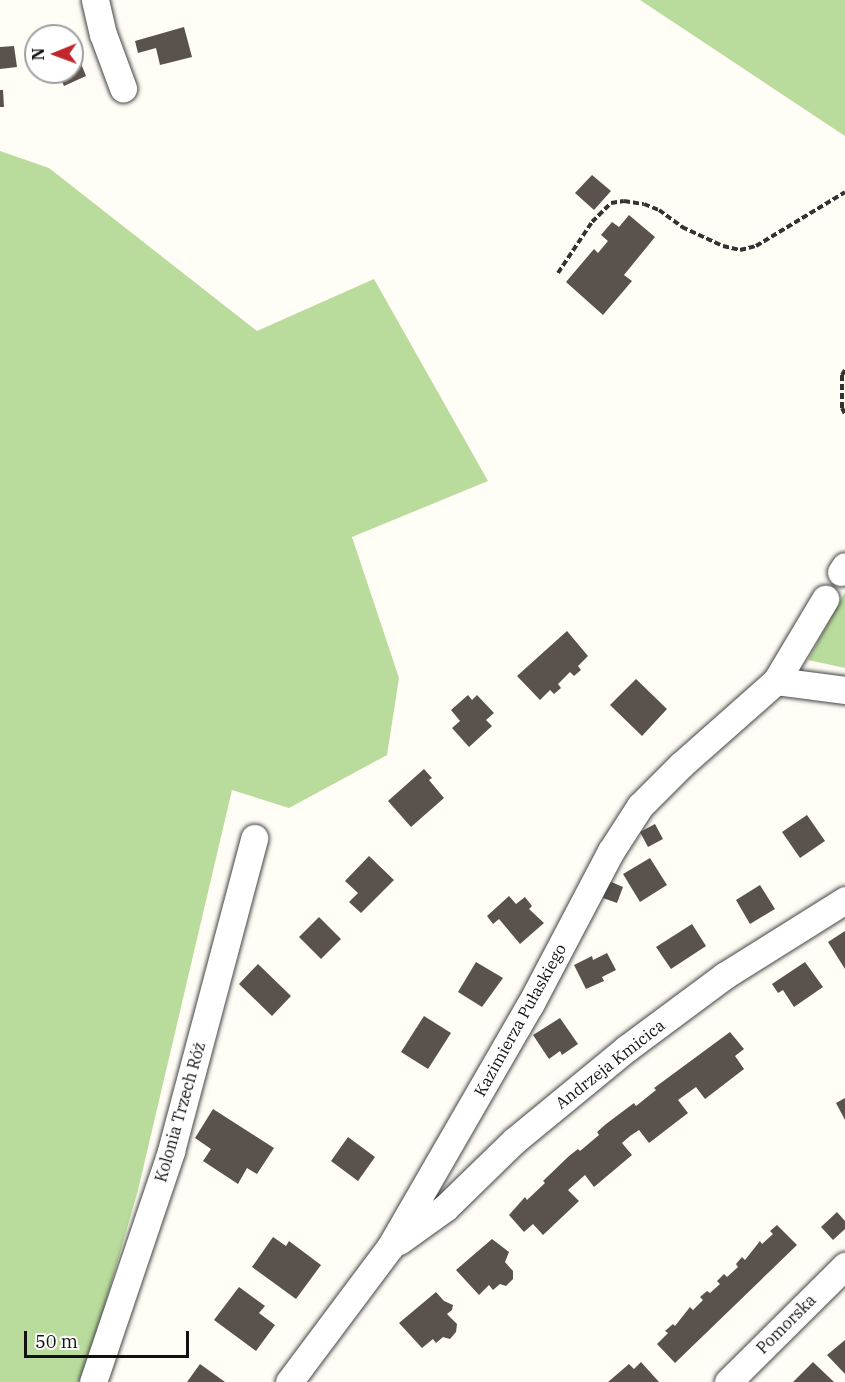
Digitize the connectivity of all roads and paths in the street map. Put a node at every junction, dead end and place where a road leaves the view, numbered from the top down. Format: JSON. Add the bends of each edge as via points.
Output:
{"nodes":[{"id":1,"x":95,"y":0,"type":"edge"},
{"id":2,"x":123,"y":88,"type":"dead end"},
{"id":3,"x":845,"y":192,"type":"edge"},
{"id":4,"x":558,"y":273,"type":"dead end"},
{"id":5,"x":845,"y":369,"type":"edge"},
{"id":6,"x":845,"y":414,"type":"edge"},
{"id":7,"x":825,"y":599,"type":"dead end"},
{"id":8,"x":776,"y":681,"type":"junction"},
{"id":9,"x":845,"y":690,"type":"edge"},
{"id":10,"x":254,"y":838,"type":"dead end"},
{"id":11,"x":845,"y":900,"type":"edge"},
{"id":12,"x":390,"y":1247,"type":"junction"},
{"id":13,"x":845,"y":1266,"type":"edge"},
{"id":14,"x":93,"y":1382,"type":"edge"},
{"id":15,"x":289,"y":1382,"type":"edge"},
{"id":16,"x":728,"y":1382,"type":"edge"}],
"edges":[{"from":1,"to":2,"type":"street"},
{"from":3,"to":4,"type":"path","via":[[756,246],[740,250],[682,227],[644,204],[611,203],[592,222]]},
{"from":5,"to":6,"type":"path"},
{"from":7,"to":8,"type":"street","name":"Kazimierza Pułaskiego"},
{"from":8,"to":9,"type":"street"},
{"from":8,"to":12,"type":"street","name":"Kazimierza Pułaskiego","via":[[640,806],[611,851],[530,1005]]},
{"from":10,"to":14,"type":"street","name":"Kolonia Trzech Róż","via":[[171,1151]]},
{"from":11,"to":12,"type":"street","name":"Andrzeja Kmicica","via":[[724,976],[627,1048],[514,1140],[445,1208]]},
{"from":12,"to":15,"type":"street","name":"Kazimierza Pułaskiego"},
{"from":13,"to":16,"type":"street","name":"Pomorska"}]}
